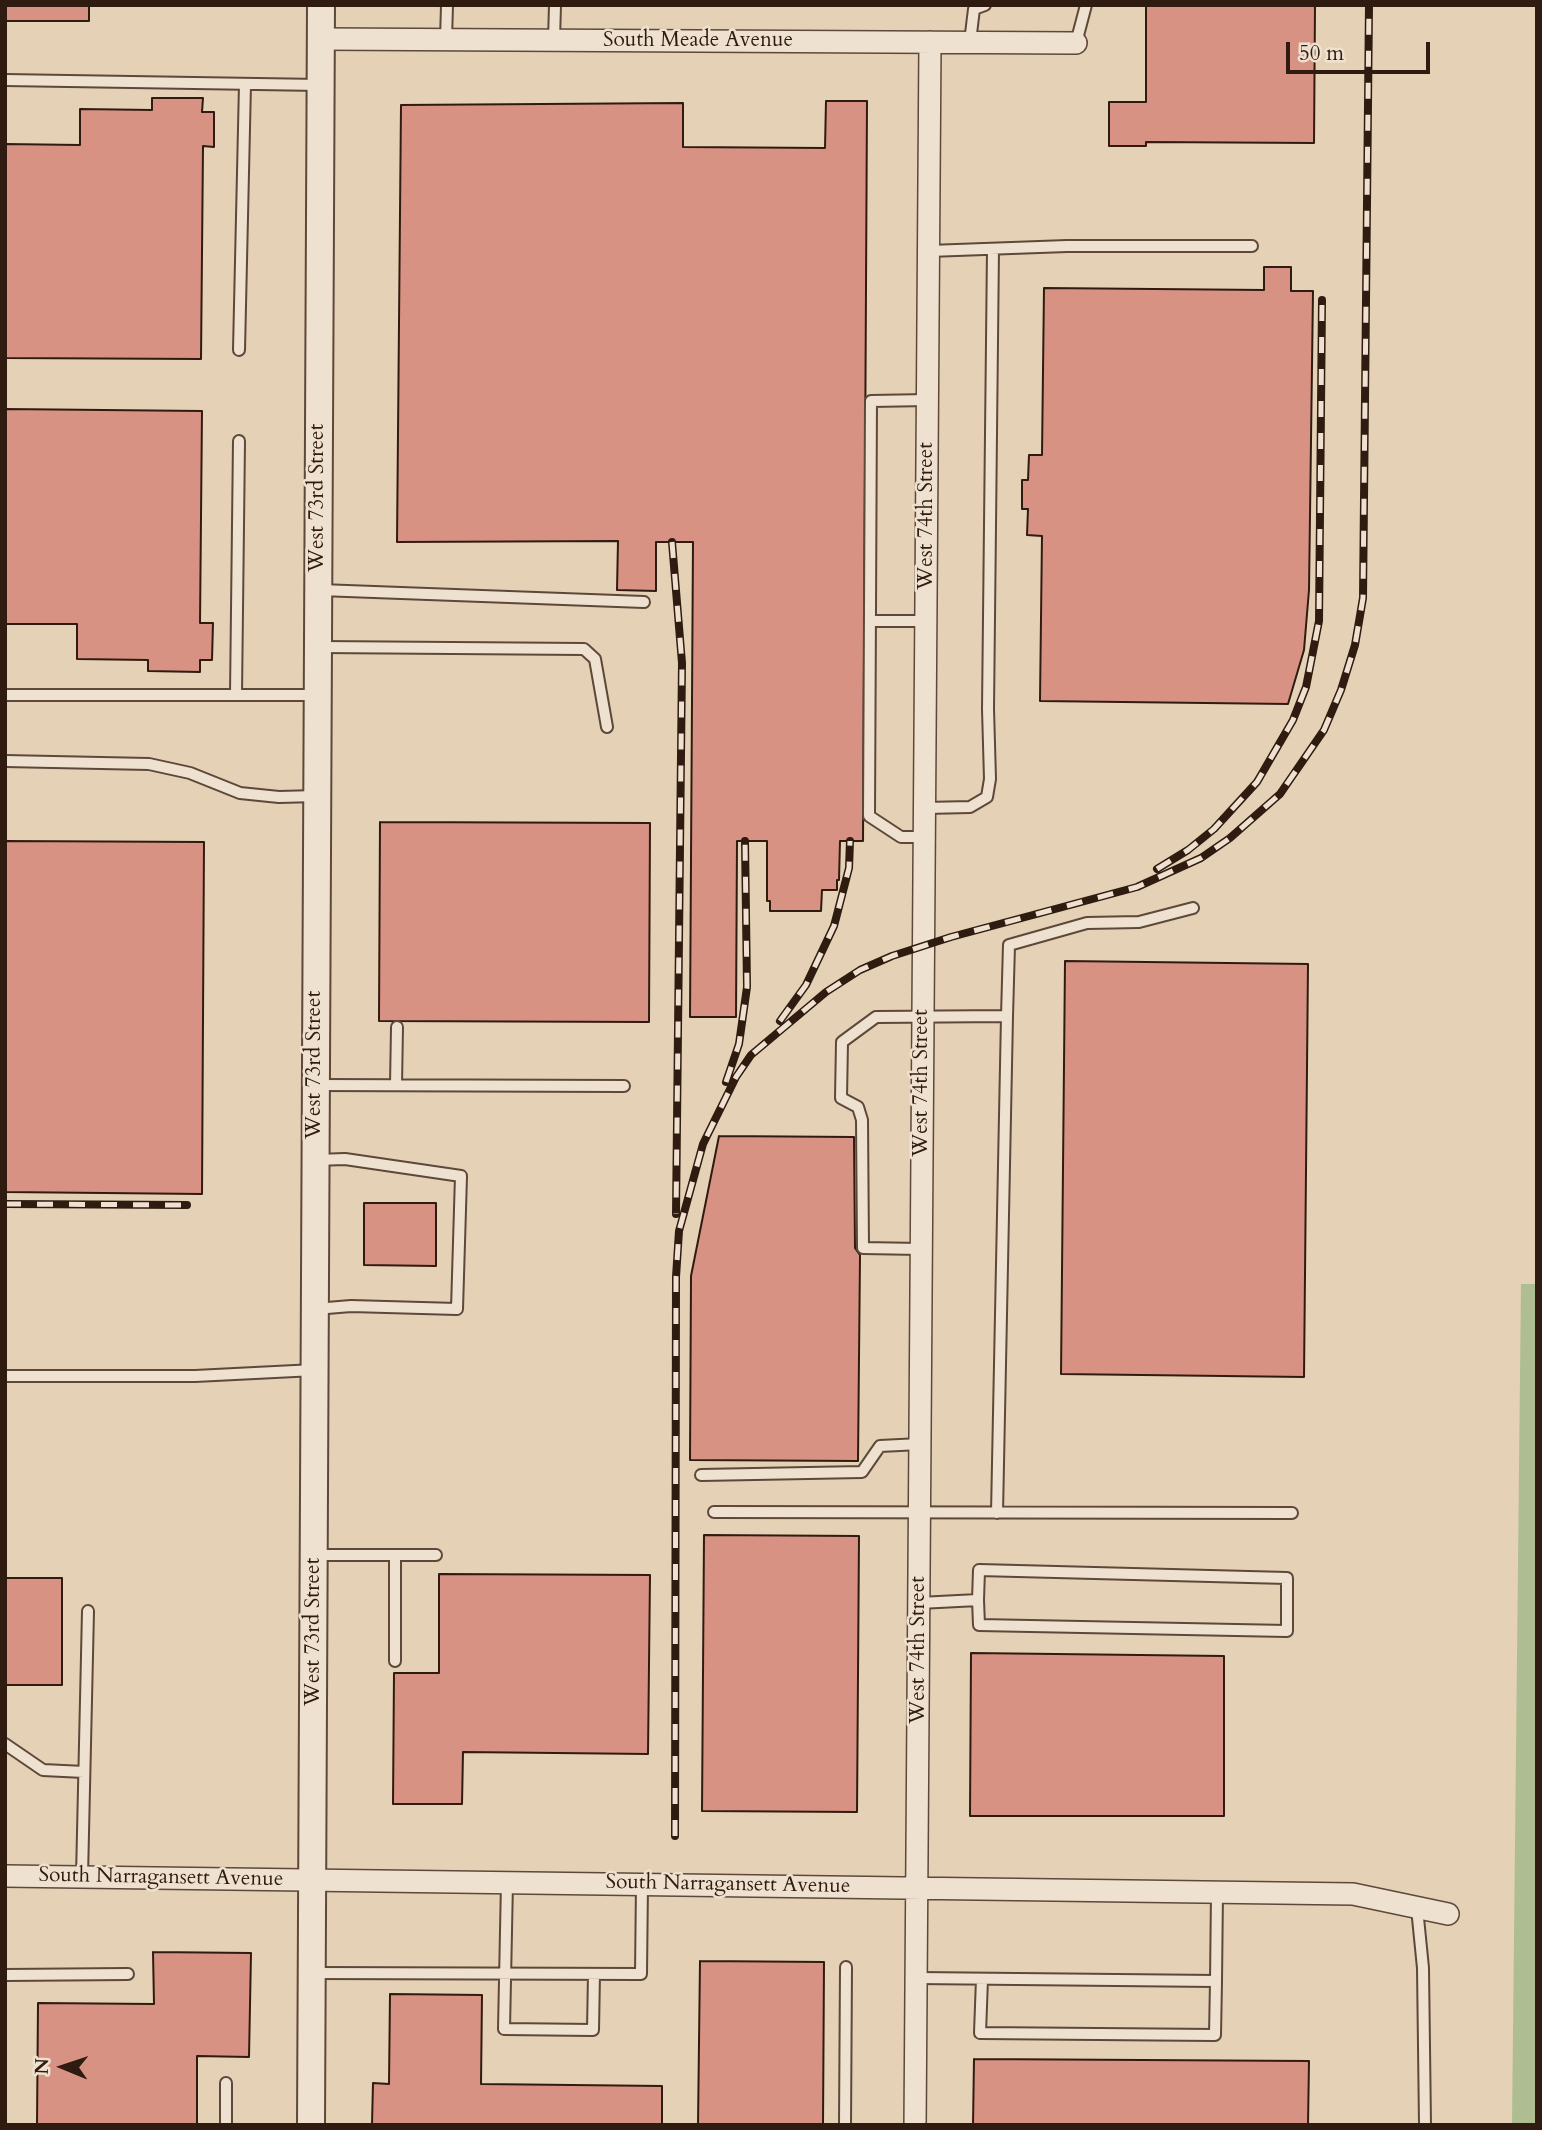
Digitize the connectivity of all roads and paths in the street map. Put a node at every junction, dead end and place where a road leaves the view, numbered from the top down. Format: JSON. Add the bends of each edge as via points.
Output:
{"nodes":[{"id":1,"x":321,"y":5,"type":"edge"},
{"id":2,"x":447,"y":5,"type":"edge"},
{"id":3,"x":555,"y":5,"type":"edge"},
{"id":4,"x":985,"y":5,"type":"edge"},
{"id":5,"x":1086,"y":5,"type":"edge"},
{"id":6,"x":320,"y":39,"type":"junction"},
{"id":7,"x":446,"y":40,"type":"junction"},
{"id":8,"x":554,"y":40,"type":"junction"},
{"id":9,"x":930,"y":42,"type":"junction"},
{"id":10,"x":970,"y":42,"type":"junction"},
{"id":11,"x":1076,"y":43,"type":"joint"},
{"id":12,"x":5,"y":80,"type":"edge"},
{"id":13,"x":245,"y":84,"type":"junction"},
{"id":14,"x":320,"y":85,"type":"junction"},
{"id":15,"x":1252,"y":246,"type":"dead end"},
{"id":16,"x":993,"y":249,"type":"junction"},
{"id":17,"x":929,"y":251,"type":"junction"},
{"id":18,"x":239,"y":351,"type":"dead end"},
{"id":19,"x":928,"y":400,"type":"junction"},
{"id":20,"x":239,"y":441,"type":"dead end"},
{"id":21,"x":317,"y":590,"type":"junction"},
{"id":22,"x":644,"y":602,"type":"dead end"},
{"id":23,"x":870,"y":621,"type":"junction"},
{"id":24,"x":926,"y":621,"type":"junction"},
{"id":25,"x":317,"y":647,"type":"junction"},
{"id":26,"x":236,"y":694,"type":"junction"},
{"id":27,"x":5,"y":695,"type":"edge"},
{"id":28,"x":316,"y":695,"type":"junction"},
{"id":29,"x":607,"y":727,"type":"dead end"},
{"id":30,"x":5,"y":761,"type":"edge"},
{"id":31,"x":316,"y":796,"type":"junction"},
{"id":32,"x":925,"y":808,"type":"junction"},
{"id":33,"x":925,"y":837,"type":"junction"},
{"id":34,"x":1193,"y":908,"type":"dead end"},
{"id":35,"x":1007,"y":1016,"type":"junction"},
{"id":36,"x":922,"y":1017,"type":"junction"},
{"id":37,"x":397,"y":1027,"type":"dead end"},
{"id":38,"x":315,"y":1085,"type":"junction"},
{"id":39,"x":396,"y":1086,"type":"junction"},
{"id":40,"x":624,"y":1086,"type":"dead end"},
{"id":41,"x":315,"y":1160,"type":"junction"},
{"id":42,"x":921,"y":1249,"type":"junction"},
{"id":43,"x":315,"y":1309,"type":"junction"},
{"id":44,"x":315,"y":1370,"type":"junction"},
{"id":45,"x":5,"y":1376,"type":"edge"},
{"id":46,"x":920,"y":1444,"type":"junction"},
{"id":47,"x":701,"y":1475,"type":"dead end"},
{"id":48,"x":714,"y":1512,"type":"dead end"},
{"id":49,"x":919,"y":1513,"type":"junction"},
{"id":50,"x":996,"y":1513,"type":"junction"},
{"id":51,"x":1292,"y":1513,"type":"dead end"},
{"id":52,"x":314,"y":1555,"type":"junction"},
{"id":53,"x":395,"y":1555,"type":"junction"},
{"id":54,"x":436,"y":1555,"type":"dead end"},
{"id":55,"x":978,"y":1600,"type":"junction"},
{"id":56,"x":919,"y":1603,"type":"junction"},
{"id":57,"x":88,"y":1611,"type":"dead end"},
{"id":58,"x":395,"y":1661,"type":"dead end"},
{"id":59,"x":5,"y":1744,"type":"edge"},
{"id":60,"x":84,"y":1772,"type":"junction"},
{"id":61,"x":5,"y":1876,"type":"edge"},
{"id":62,"x":82,"y":1877,"type":"junction"},
{"id":63,"x":314,"y":1880,"type":"junction"},
{"id":64,"x":506,"y":1882,"type":"junction"},
{"id":65,"x":642,"y":1884,"type":"junction"},
{"id":66,"x":917,"y":1888,"type":"junction"},
{"id":67,"x":1217,"y":1892,"type":"junction"},
{"id":68,"x":1417,"y":1908,"type":"junction"},
{"id":69,"x":1448,"y":1914,"type":"dead end"},
{"id":70,"x":846,"y":1967,"type":"dead end"},
{"id":71,"x":313,"y":1973,"type":"junction"},
{"id":72,"x":128,"y":1974,"type":"dead end"},
{"id":73,"x":505,"y":1974,"type":"junction"},
{"id":74,"x":594,"y":1974,"type":"junction"},
{"id":75,"x":5,"y":1975,"type":"edge"},
{"id":76,"x":917,"y":1978,"type":"junction"},
{"id":77,"x":982,"y":1979,"type":"junction"},
{"id":78,"x":1216,"y":1981,"type":"junction"},
{"id":79,"x":226,"y":2083,"type":"dead end"},
{"id":80,"x":226,"y":2125,"type":"edge"},
{"id":81,"x":311,"y":2125,"type":"edge"},
{"id":82,"x":845,"y":2125,"type":"edge"},
{"id":83,"x":915,"y":2125,"type":"edge"},
{"id":84,"x":1425,"y":2125,"type":"edge"}],
"edges":[{"from":1,"to":6,"type":"street","name":"West 73rd Street"},
{"from":2,"to":7,"type":"lane"},
{"from":3,"to":8,"type":"lane"},
{"from":4,"to":10,"type":"lane","via":[[974,9]]},
{"from":5,"to":11,"type":"lane"},
{"from":6,"to":7,"type":"street","name":"South Meade Avenue"},
{"from":6,"to":14,"type":"street","name":"West 73rd Street"},
{"from":7,"to":8,"type":"street","name":"South Meade Avenue"},
{"from":8,"to":9,"type":"street","name":"South Meade Avenue"},
{"from":9,"to":10,"type":"street","name":"South Meade Avenue"},
{"from":9,"to":17,"type":"street","name":"West 74th Street"},
{"from":10,"to":11,"type":"street","name":"South Meade Avenue"},
{"from":12,"to":13,"type":"lane"},
{"from":13,"to":14,"type":"lane"},
{"from":13,"to":18,"type":"lane"},
{"from":14,"to":21,"type":"street","name":"West 73rd Street"},
{"from":15,"to":16,"type":"lane"},
{"from":16,"to":17,"type":"lane"},
{"from":16,"to":32,"type":"lane","via":[[990,779],[987,797],[970,807]]},
{"from":17,"to":19,"type":"street","name":"West 74th Street"},
{"from":19,"to":23,"type":"lane","via":[[871,401]]},
{"from":19,"to":24,"type":"street","name":"West 74th Street"},
{"from":20,"to":26,"type":"lane"},
{"from":21,"to":22,"type":"lane"},
{"from":21,"to":25,"type":"street","name":"West 73rd Street"},
{"from":23,"to":24,"type":"lane"},
{"from":23,"to":33,"type":"lane","via":[[869,816],[901,837]]},
{"from":24,"to":32,"type":"street","name":"West 74th Street"},
{"from":25,"to":28,"type":"street","name":"West 73rd Street"},
{"from":25,"to":29,"type":"lane","via":[[584,649],[595,659]]},
{"from":26,"to":27,"type":"lane"},
{"from":26,"to":28,"type":"lane"},
{"from":28,"to":31,"type":"street","name":"West 73rd Street"},
{"from":30,"to":31,"type":"lane","via":[[149,764],[240,793]]},
{"from":31,"to":38,"type":"street","name":"West 73rd Street"},
{"from":32,"to":33,"type":"street","name":"West 74th Street"},
{"from":33,"to":36,"type":"street","name":"West 74th Street"},
{"from":34,"to":35,"type":"lane","via":[[1139,922],[1087,923],[1009,945]]},
{"from":35,"to":36,"type":"lane"},
{"from":35,"to":50,"type":"lane"},
{"from":36,"to":42,"type":"street","name":"West 74th Street"},
{"from":36,"to":42,"type":"lane","via":[[876,1017],[842,1042],[841,1098],[858,1107],[862,1120],[863,1248]]},
{"from":37,"to":39,"type":"lane"},
{"from":38,"to":39,"type":"lane"},
{"from":38,"to":41,"type":"street","name":"West 73rd Street"},
{"from":39,"to":40,"type":"lane"},
{"from":41,"to":43,"type":"street","name":"West 73rd Street"},
{"from":41,"to":43,"type":"lane","via":[[345,1158],[461,1176],[457,1309]]},
{"from":42,"to":46,"type":"street","name":"West 74th Street"},
{"from":43,"to":44,"type":"street","name":"West 73rd Street"},
{"from":44,"to":45,"type":"lane","via":[[195,1376]]},
{"from":44,"to":52,"type":"street","name":"West 73rd Street"},
{"from":46,"to":47,"type":"lane","via":[[880,1446],[862,1472]]},
{"from":46,"to":49,"type":"street","name":"West 74th Street"},
{"from":48,"to":49,"type":"lane"},
{"from":49,"to":50,"type":"lane"},
{"from":49,"to":56,"type":"street","name":"West 74th Street"},
{"from":50,"to":51,"type":"lane"},
{"from":52,"to":53,"type":"lane"},
{"from":52,"to":63,"type":"street","name":"West 73rd Street"},
{"from":53,"to":54,"type":"lane"},
{"from":53,"to":58,"type":"lane"},
{"from":55,"to":55,"type":"lane","via":[[979,1570],[1287,1578],[1287,1631],[979,1625]]},
{"from":55,"to":56,"type":"lane"},
{"from":56,"to":66,"type":"street","name":"West 74th Street"},
{"from":57,"to":60,"type":"lane"},
{"from":59,"to":60,"type":"lane","via":[[43,1770]]},
{"from":60,"to":62,"type":"lane"},
{"from":61,"to":62,"type":"street","name":"South Narragansett Avenue"},
{"from":62,"to":63,"type":"street","name":"South Narragansett Avenue"},
{"from":63,"to":64,"type":"street","name":"South Narragansett Avenue"},
{"from":63,"to":71,"type":"street","name":"West 73rd Street"},
{"from":64,"to":65,"type":"street","name":"South Narragansett Avenue"},
{"from":64,"to":73,"type":"lane"},
{"from":65,"to":66,"type":"street","name":"South Narragansett Avenue"},
{"from":65,"to":74,"type":"lane","via":[[641,1974]]},
{"from":66,"to":67,"type":"street","name":"South Narragansett Avenue"},
{"from":66,"to":76,"type":"street","name":"West 74th Street"},
{"from":67,"to":68,"type":"street","name":"South Narragansett Avenue","via":[[1353,1894]]},
{"from":67,"to":78,"type":"lane"},
{"from":68,"to":69,"type":"street","name":"South Narragansett Avenue"},
{"from":68,"to":84,"type":"lane","via":[[1423,1968]]},
{"from":70,"to":82,"type":"lane"},
{"from":71,"to":73,"type":"lane"},
{"from":71,"to":81,"type":"street","name":"West 73rd Street"},
{"from":72,"to":75,"type":"lane"},
{"from":73,"to":74,"type":"lane"},
{"from":73,"to":74,"type":"lane","via":[[504,2029],[593,2030]]},
{"from":76,"to":77,"type":"lane"},
{"from":76,"to":83,"type":"street","name":"West 74th Street"},
{"from":77,"to":78,"type":"lane"},
{"from":77,"to":78,"type":"lane","via":[[980,2033],[1215,2035]]},
{"from":79,"to":80,"type":"lane"}]}
